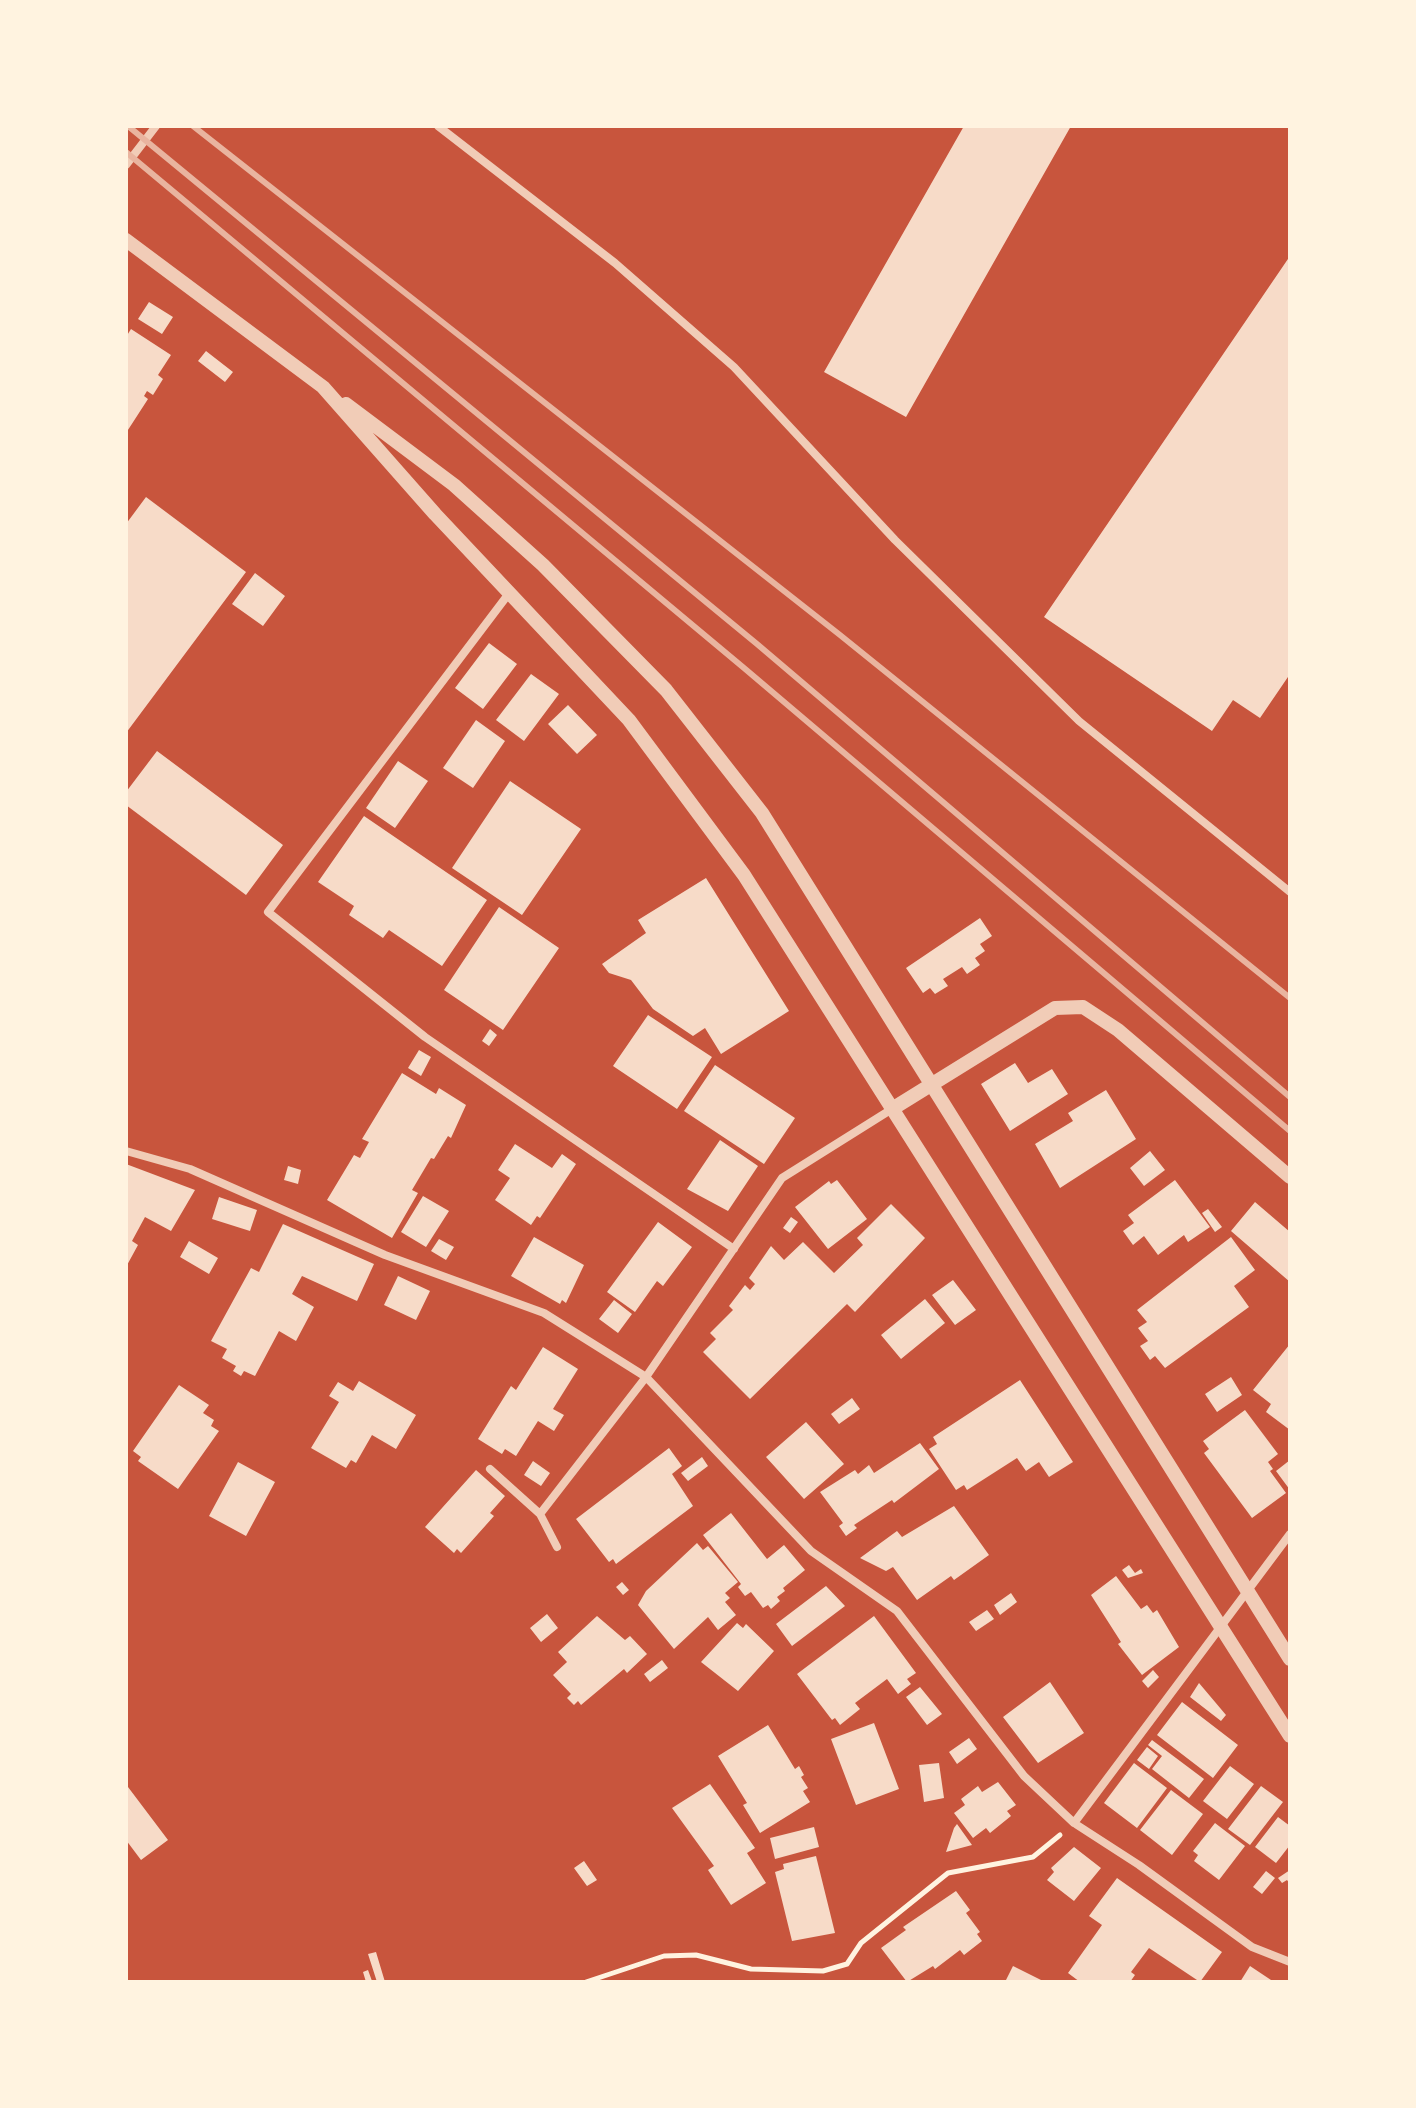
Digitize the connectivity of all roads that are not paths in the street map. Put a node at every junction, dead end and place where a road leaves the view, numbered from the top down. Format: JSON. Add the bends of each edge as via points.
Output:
{"nodes":[{"id":1,"x":156,"y":126,"type":"edge"},
{"id":2,"x":438,"y":126,"type":"edge"},
{"id":3,"x":126,"y":165,"type":"edge"},
{"id":4,"x":126,"y":240,"type":"edge"},
{"id":5,"x":323,"y":387,"type":"junction"},
{"id":6,"x":510,"y":592,"type":"junction"},
{"id":7,"x":1290,"y":892,"type":"edge"},
{"id":8,"x":930,"y":1087,"type":"junction"},
{"id":9,"x":892,"y":1109,"type":"junction"},
{"id":10,"x":126,"y":1151,"type":"edge"},
{"id":11,"x":1290,"y":1177,"type":"edge"},
{"id":12,"x":734,"y":1249,"type":"junction"},
{"id":13,"x":646,"y":1377,"type":"junction"},
{"id":14,"x":490,"y":1469,"type":"dead end"},
{"id":15,"x":540,"y":1514,"type":"junction"},
{"id":16,"x":1290,"y":1534,"type":"edge"},
{"id":17,"x":557,"y":1547,"type":"dead end"},
{"id":18,"x":1248,"y":1590,"type":"junction"},
{"id":19,"x":1222,"y":1624,"type":"junction"},
{"id":20,"x":1290,"y":1659,"type":"edge"},
{"id":21,"x":1290,"y":1736,"type":"edge"},
{"id":22,"x":1074,"y":1823,"type":"junction"},
{"id":23,"x":1290,"y":1962,"type":"edge"}],
"edges":[{"from":1,"to":3,"type":"street"},
{"from":2,"to":7,"type":"street","via":[[615,263],[734,367],[895,540],[1079,721]]},
{"from":4,"to":5,"type":"street"},
{"from":5,"to":6,"type":"street"},
{"from":5,"to":8,"type":"street","via":[[454,485],[543,565],[666,690],[762,813]]},
{"from":6,"to":9,"type":"street","via":[[629,720],[727,851]]},
{"from":6,"to":12,"type":"street","via":[[268,912],[425,1037]]},
{"from":8,"to":9,"type":"street"},
{"from":8,"to":11,"type":"street","via":[[1055,1008],[1083,1007],[1118,1030]]},
{"from":8,"to":18,"type":"street"},
{"from":9,"to":12,"type":"street","via":[[782,1178]]},
{"from":9,"to":19,"type":"street"},
{"from":10,"to":13,"type":"street","via":[[190,1169],[385,1255],[544,1313]]},
{"from":12,"to":13,"type":"street"},
{"from":13,"to":15,"type":"street"},
{"from":13,"to":22,"type":"street","via":[[811,1551],[897,1611],[1024,1776]]},
{"from":14,"to":15,"type":"street"},
{"from":15,"to":17,"type":"street"},
{"from":16,"to":18,"type":"street"},
{"from":18,"to":19,"type":"street"},
{"from":18,"to":20,"type":"street"},
{"from":19,"to":21,"type":"street"},
{"from":19,"to":22,"type":"street"},
{"from":22,"to":23,"type":"street","via":[[1252,1947]]}]}
